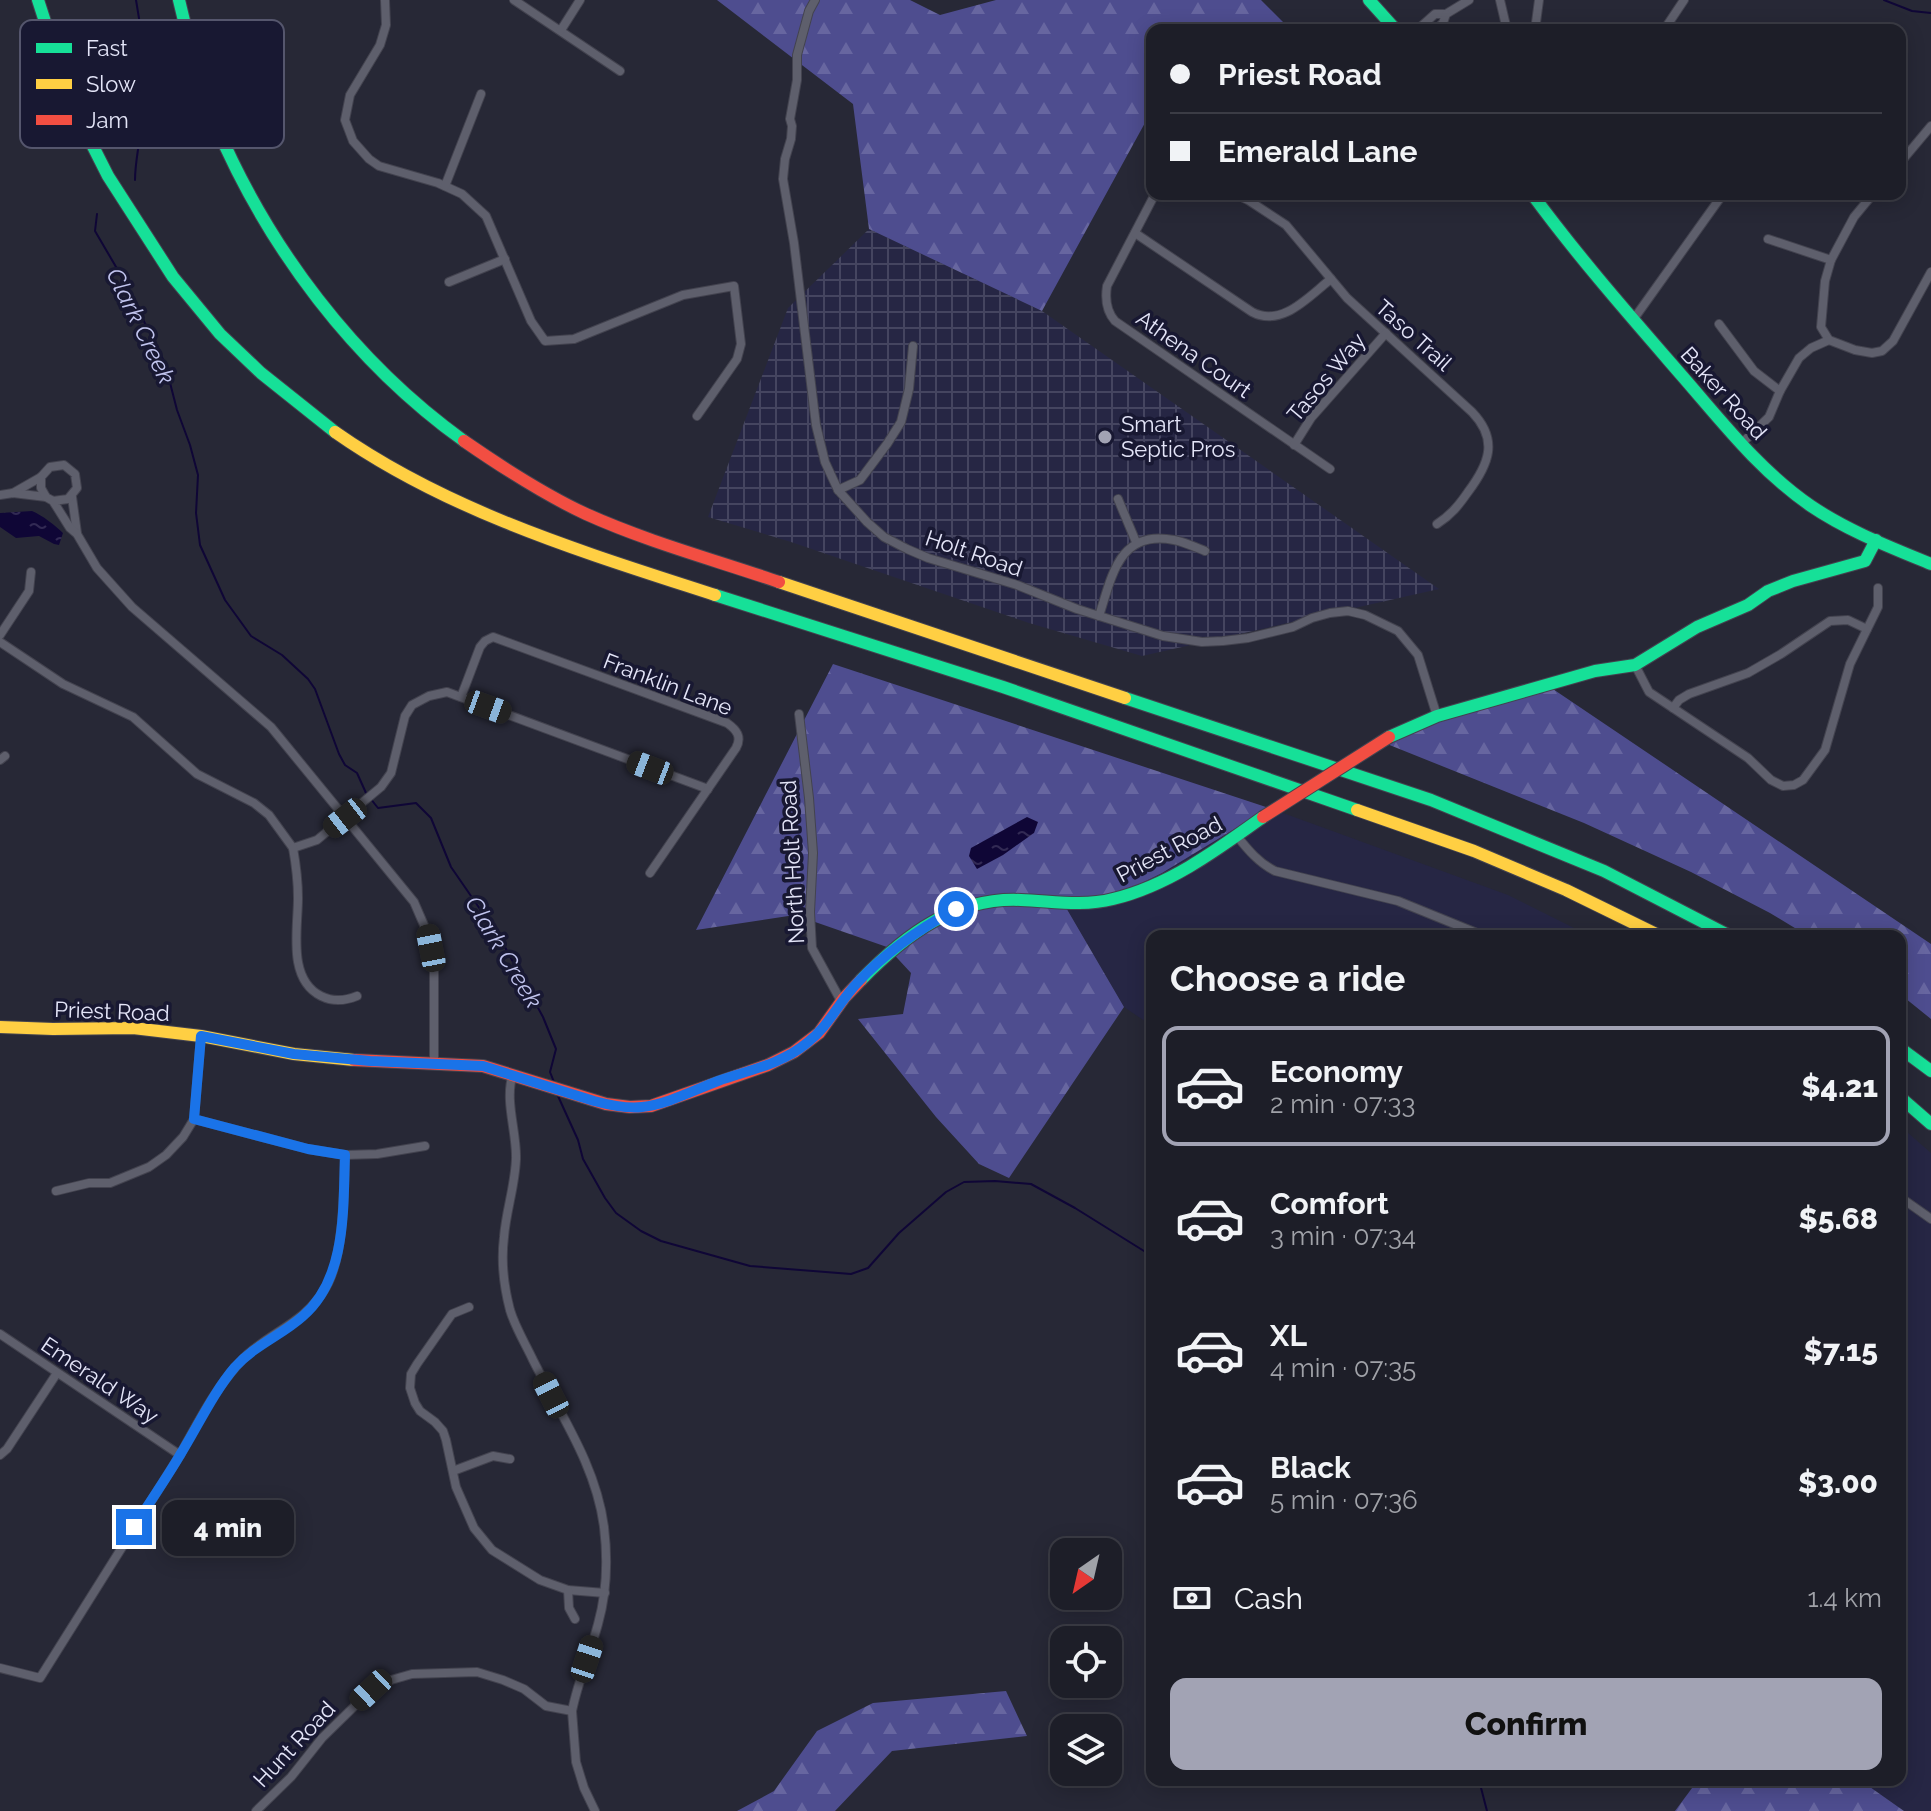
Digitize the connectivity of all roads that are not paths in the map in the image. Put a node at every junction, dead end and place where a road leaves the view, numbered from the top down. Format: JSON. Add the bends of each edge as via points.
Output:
{"nodes":[{"id":1,"x":38,"y":0,"type":"edge"},
{"id":2,"x":179,"y":0,"type":"edge"},
{"id":3,"x":385,"y":0,"type":"edge"},
{"id":4,"x":514,"y":0,"type":"edge"},
{"id":5,"x":580,"y":0,"type":"edge"},
{"id":6,"x":815,"y":0,"type":"edge"},
{"id":7,"x":1369,"y":0,"type":"edge"},
{"id":8,"x":1469,"y":0,"type":"edge"},
{"id":9,"x":1500,"y":0,"type":"edge"},
{"id":10,"x":1539,"y":0,"type":"edge"},
{"id":11,"x":1684,"y":0,"type":"edge"},
{"id":12,"x":1446,"y":14,"type":"junction"},
{"id":13,"x":44,"y":20,"type":"edge"},
{"id":14,"x":184,"y":20,"type":"edge"},
{"id":15,"x":1391,"y":24,"type":"edge"},
{"id":16,"x":1424,"y":24,"type":"edge"},
{"id":17,"x":1442,"y":24,"type":"edge"},
{"id":18,"x":1506,"y":24,"type":"edge"},
{"id":19,"x":1536,"y":24,"type":"edge"},
{"id":20,"x":1668,"y":24,"type":"edge"},
{"id":21,"x":561,"y":30,"type":"junction"},
{"id":22,"x":620,"y":71,"type":"dead end"},
{"id":23,"x":481,"y":94,"type":"dead end"},
{"id":24,"x":1931,"y":126,"type":"edge"},
{"id":25,"x":94,"y":148,"type":"edge"},
{"id":26,"x":227,"y":148,"type":"edge"},
{"id":27,"x":1906,"y":156,"type":"edge"},
{"id":28,"x":445,"y":186,"type":"junction"},
{"id":29,"x":1152,"y":200,"type":"edge"},
{"id":30,"x":1252,"y":200,"type":"edge"},
{"id":31,"x":1536,"y":200,"type":"edge"},
{"id":32,"x":1719,"y":200,"type":"edge"},
{"id":33,"x":1868,"y":200,"type":"edge"},
{"id":34,"x":1135,"y":233,"type":"junction"},
{"id":35,"x":1768,"y":239,"type":"dead end"},
{"id":36,"x":505,"y":259,"type":"junction"},
{"id":37,"x":1831,"y":260,"type":"junction"},
{"id":38,"x":1931,"y":272,"type":"edge"},
{"id":39,"x":1331,"y":279,"type":"junction"},
{"id":40,"x":449,"y":282,"type":"dead end"},
{"id":41,"x":1633,"y":320,"type":"junction"},
{"id":42,"x":1719,"y":324,"type":"dead end"},
{"id":43,"x":1386,"y":333,"type":"junction"},
{"id":44,"x":1829,"y":340,"type":"junction"},
{"id":45,"x":913,"y":346,"type":"dead end"},
{"id":46,"x":1780,"y":391,"type":"junction"},
{"id":47,"x":697,"y":416,"type":"dead end"},
{"id":48,"x":1742,"y":443,"type":"junction"},
{"id":49,"x":1294,"y":445,"type":"junction"},
{"id":50,"x":1330,"y":469,"type":"dead end"},
{"id":51,"x":41,"y":477,"type":"junction"},
{"id":52,"x":838,"y":490,"type":"junction"},
{"id":53,"x":13,"y":493,"type":"junction"},
{"id":54,"x":0,"y":495,"type":"edge"},
{"id":55,"x":72,"y":497,"type":"junction"},
{"id":56,"x":50,"y":499,"type":"junction"},
{"id":57,"x":1118,"y":499,"type":"dead end"},
{"id":58,"x":1437,"y":524,"type":"dead end"},
{"id":59,"x":77,"y":534,"type":"junction"},
{"id":60,"x":1876,"y":540,"type":"junction"},
{"id":61,"x":1136,"y":542,"type":"junction"},
{"id":62,"x":1205,"y":551,"type":"dead end"},
{"id":63,"x":1931,"y":564,"type":"edge"},
{"id":64,"x":31,"y":572,"type":"dead end"},
{"id":65,"x":1878,"y":588,"type":"dead end"},
{"id":66,"x":1099,"y":616,"type":"junction"},
{"id":67,"x":1867,"y":629,"type":"junction"},
{"id":68,"x":0,"y":635,"type":"edge"},
{"id":69,"x":0,"y":642,"type":"edge"},
{"id":70,"x":1635,"y":665,"type":"junction"},
{"id":71,"x":461,"y":697,"type":"junction"},
{"id":72,"x":1673,"y":708,"type":"junction"},
{"id":73,"x":799,"y":714,"type":"dead end"},
{"id":74,"x":1437,"y":716,"type":"junction"},
{"id":75,"x":708,"y":789,"type":"junction"},
{"id":76,"x":345,"y":818,"type":"junction"},
{"id":77,"x":1237,"y":836,"type":"junction"},
{"id":78,"x":293,"y":848,"type":"junction"},
{"id":79,"x":650,"y":873,"type":"dead end"},
{"id":80,"x":1469,"y":930,"type":"edge"},
{"id":81,"x":1648,"y":930,"type":"edge"},
{"id":82,"x":1718,"y":930,"type":"edge"},
{"id":83,"x":357,"y":996,"type":"dead end"},
{"id":84,"x":841,"y":1001,"type":"junction"},
{"id":85,"x":0,"y":1027,"type":"edge"},
{"id":86,"x":201,"y":1036,"type":"junction"},
{"id":87,"x":1906,"y":1045,"type":"edge"},
{"id":88,"x":1906,"y":1052,"type":"edge"},
{"id":89,"x":1931,"y":1061,"type":"edge"},
{"id":90,"x":434,"y":1064,"type":"junction"},
{"id":91,"x":1931,"y":1071,"type":"edge"},
{"id":92,"x":513,"y":1074,"type":"junction"},
{"id":93,"x":1906,"y":1091,"type":"edge"},
{"id":94,"x":1906,"y":1102,"type":"edge"},
{"id":95,"x":1931,"y":1110,"type":"edge"},
{"id":96,"x":194,"y":1119,"type":"junction"},
{"id":97,"x":1931,"y":1124,"type":"edge"},
{"id":98,"x":425,"y":1146,"type":"dead end"},
{"id":99,"x":345,"y":1155,"type":"junction"},
{"id":100,"x":56,"y":1191,"type":"dead end"},
{"id":101,"x":1906,"y":1201,"type":"edge"},
{"id":102,"x":1931,"y":1219,"type":"edge"},
{"id":103,"x":469,"y":1307,"type":"dead end"},
{"id":104,"x":0,"y":1334,"type":"edge"},
{"id":105,"x":57,"y":1373,"type":"junction"},
{"id":106,"x":0,"y":1455,"type":"edge"},
{"id":107,"x":180,"y":1455,"type":"junction"},
{"id":108,"x":510,"y":1459,"type":"dead end"},
{"id":109,"x":453,"y":1471,"type":"junction"},
{"id":110,"x":568,"y":1590,"type":"junction"},
{"id":111,"x":605,"y":1593,"type":"junction"},
{"id":112,"x":575,"y":1619,"type":"dead end"},
{"id":113,"x":0,"y":1668,"type":"edge"},
{"id":114,"x":572,"y":1711,"type":"junction"},
{"id":115,"x":256,"y":1811,"type":"edge"},
{"id":116,"x":595,"y":1811,"type":"edge"}],
"edges":[{"from":1,"to":13,"type":"main road"},
{"from":2,"to":14,"type":"main road"},
{"from":3,"to":28,"type":"street","via":[[380,45],[350,95],[345,120],[353,141],[379,166]]},
{"from":4,"to":21,"type":"street"},
{"from":5,"to":21,"type":"street"},
{"from":6,"to":52,"type":"street","name":"Holt Road","via":[[797,55],[783,179],[816,425]]},
{"from":7,"to":15,"type":"main road"},
{"from":8,"to":12,"type":"street"},
{"from":9,"to":18,"type":"street"},
{"from":10,"to":19,"type":"street"},
{"from":11,"to":20,"type":"street"},
{"from":12,"to":16,"type":"street","via":[[1435,14]]},
{"from":12,"to":17,"type":"street"},
{"from":21,"to":22,"type":"street"},
{"from":23,"to":28,"type":"street"},
{"from":24,"to":27,"type":"street"},
{"from":25,"to":81,"type":"main road","via":[[173,277],[220,334],[321,423],[403,476],[567,547],[1003,687],[1474,851]]},
{"from":26,"to":82,"type":"main road","via":[[299,276],[388,378],[453,434],[576,509],[654,540],[1431,800],[1604,871]]},
{"from":28,"to":36,"type":"street","via":[[486,216]]},
{"from":29,"to":34,"type":"street","name":"Athena Court"},
{"from":30,"to":39,"type":"street","name":"Taso Trail","via":[[1286,225]]},
{"from":31,"to":41,"type":"main road","name":"Baker Road"},
{"from":32,"to":41,"type":"street"},
{"from":33,"to":37,"type":"street"},
{"from":34,"to":39,"type":"street","via":[[1264,317],[1289,312]]},
{"from":34,"to":49,"type":"street","name":"Athena Court","via":[[1107,286],[1111,317]]},
{"from":35,"to":37,"type":"street"},
{"from":36,"to":40,"type":"street"},
{"from":36,"to":47,"type":"street","via":[[545,341],[574,339],[683,295],[734,286],[741,344],[737,359]]},
{"from":37,"to":44,"type":"street","via":[[1821,313]]},
{"from":38,"to":44,"type":"street","via":[[1893,341],[1882,351],[1855,350]]},
{"from":39,"to":43,"type":"street","name":"Taso Trail"},
{"from":41,"to":48,"type":"main road","name":"Baker Road"},
{"from":42,"to":46,"type":"street","via":[[1754,371]]},
{"from":43,"to":49,"type":"street","name":"Tasos Way","via":[[1311,418]]},
{"from":43,"to":58,"type":"street","name":"Taso Trail","via":[[1472,412],[1489,445],[1484,469],[1452,513]]},
{"from":44,"to":46,"type":"street","via":[[1799,358]]},
{"from":45,"to":52,"type":"street","via":[[901,422],[860,480]]},
{"from":46,"to":48,"type":"street","via":[[1769,417]]},
{"from":48,"to":60,"type":"main road","name":"Baker Road","via":[[1809,505]]},
{"from":49,"to":50,"type":"street","name":"Athena Court"},
{"from":51,"to":53,"type":"street"},
{"from":51,"to":55,"type":"street","via":[[55,465],[69,467],[78,484]]},
{"from":51,"to":56,"type":"street","via":[[41,488]]},
{"from":52,"to":66,"type":"street","name":"Holt Road","via":[[884,537],[907,549]]},
{"from":53,"to":54,"type":"street"},
{"from":53,"to":56,"type":"street"},
{"from":55,"to":56,"type":"street"},
{"from":55,"to":59,"type":"street"},
{"from":56,"to":59,"type":"street"},
{"from":57,"to":61,"type":"street"},
{"from":59,"to":76,"type":"street","via":[[118,594],[271,727]]},
{"from":60,"to":63,"type":"main road","name":"Baker Road"},
{"from":60,"to":70,"type":"main road","name":"Priest Road","via":[[1865,561],[1768,591]]},
{"from":61,"to":62,"type":"street","via":[[1175,540]]},
{"from":61,"to":66,"type":"street","via":[[1114,571]]},
{"from":64,"to":68,"type":"street","via":[[29,591]]},
{"from":65,"to":67,"type":"street","via":[[1878,607]]},
{"from":66,"to":74,"type":"street","name":"Holt Road","via":[[1202,642],[1248,638],[1330,613],[1365,615],[1398,631],[1418,655]]},
{"from":67,"to":72,"type":"street","via":[[1848,620],[1830,621],[1748,673],[1689,694]]},
{"from":67,"to":72,"type":"street","via":[[1850,664],[1825,750],[1794,785],[1771,780],[1748,758]]},
{"from":69,"to":78,"type":"street","via":[[63,684],[133,717],[197,774],[269,815]]},
{"from":70,"to":72,"type":"street","via":[[1649,692]]},
{"from":70,"to":74,"type":"main road","name":"Priest Road","via":[[1595,671]]},
{"from":71,"to":75,"type":"street"},
{"from":71,"to":75,"type":"street","name":"Franklin Lane","via":[[480,647],[493,637],[620,683],[737,731],[738,744]]},
{"from":71,"to":76,"type":"street","via":[[447,692],[412,705],[391,773]]},
{"from":73,"to":84,"type":"street","name":"North Holt Road","via":[[813,853],[812,948]]},
{"from":74,"to":77,"type":"main road","name":"Priest Road","bridge":true,"via":[[1389,737]]},
{"from":75,"to":79,"type":"street","name":"Franklin Lane"},
{"from":76,"to":78,"type":"street","via":[[317,840]]},
{"from":76,"to":90,"type":"street","via":[[414,902],[427,932],[434,964]]},
{"from":77,"to":80,"type":"street","via":[[1275,871],[1398,901]]},
{"from":77,"to":84,"type":"main road","name":"Priest Road","via":[[1166,877],[1113,899],[1008,899],[956,909],[869,971]]},
{"from":78,"to":83,"type":"street","via":[[302,978],[323,997],[337,1001]]},
{"from":84,"to":92,"type":"main road","name":"Priest Road","via":[[819,1033],[778,1062],[656,1104],[610,1105]]},
{"from":85,"to":86,"type":"main road","name":"Priest Road","via":[[133,1028]]},
{"from":86,"to":90,"type":"main road","name":"Priest Road","via":[[294,1054]]},
{"from":86,"to":96,"type":"street"},
{"from":87,"to":89,"type":"main road"},
{"from":88,"to":91,"type":"main road"},
{"from":90,"to":92,"type":"main road","name":"Priest Road","via":[[483,1066]]},
{"from":92,"to":111,"type":"street","via":[[516,1156],[503,1238],[507,1296],[516,1326],[579,1444],[595,1489],[605,1541]]},
{"from":93,"to":95,"type":"main road"},
{"from":94,"to":97,"type":"main road"},
{"from":96,"to":99,"type":"street"},
{"from":96,"to":100,"type":"street","via":[[183,1137],[149,1167],[110,1183]]},
{"from":98,"to":99,"type":"street"},
{"from":99,"to":107,"type":"street","via":[[339,1244],[326,1288],[303,1317],[234,1368]]},
{"from":101,"to":102,"type":"street"},
{"from":103,"to":109,"type":"street","via":[[452,1314],[411,1374],[415,1403],[443,1431]]},
{"from":104,"to":105,"type":"street","name":"Emerald Way"},
{"from":105,"to":106,"type":"street"},
{"from":105,"to":107,"type":"street","name":"Emerald Way"},
{"from":107,"to":113,"type":"street","via":[[40,1678]]},
{"from":108,"to":109,"type":"street","via":[[493,1456]]},
{"from":109,"to":110,"type":"street","via":[[474,1528],[492,1550],[540,1580]]},
{"from":110,"to":111,"type":"street"},
{"from":110,"to":112,"type":"street"},
{"from":111,"to":114,"type":"street"},
{"from":114,"to":115,"type":"street","name":"Hunt Road","via":[[546,1706],[524,1689],[477,1672],[402,1677],[371,1690]]},
{"from":114,"to":116,"type":"street","via":[[576,1762]]}]}
